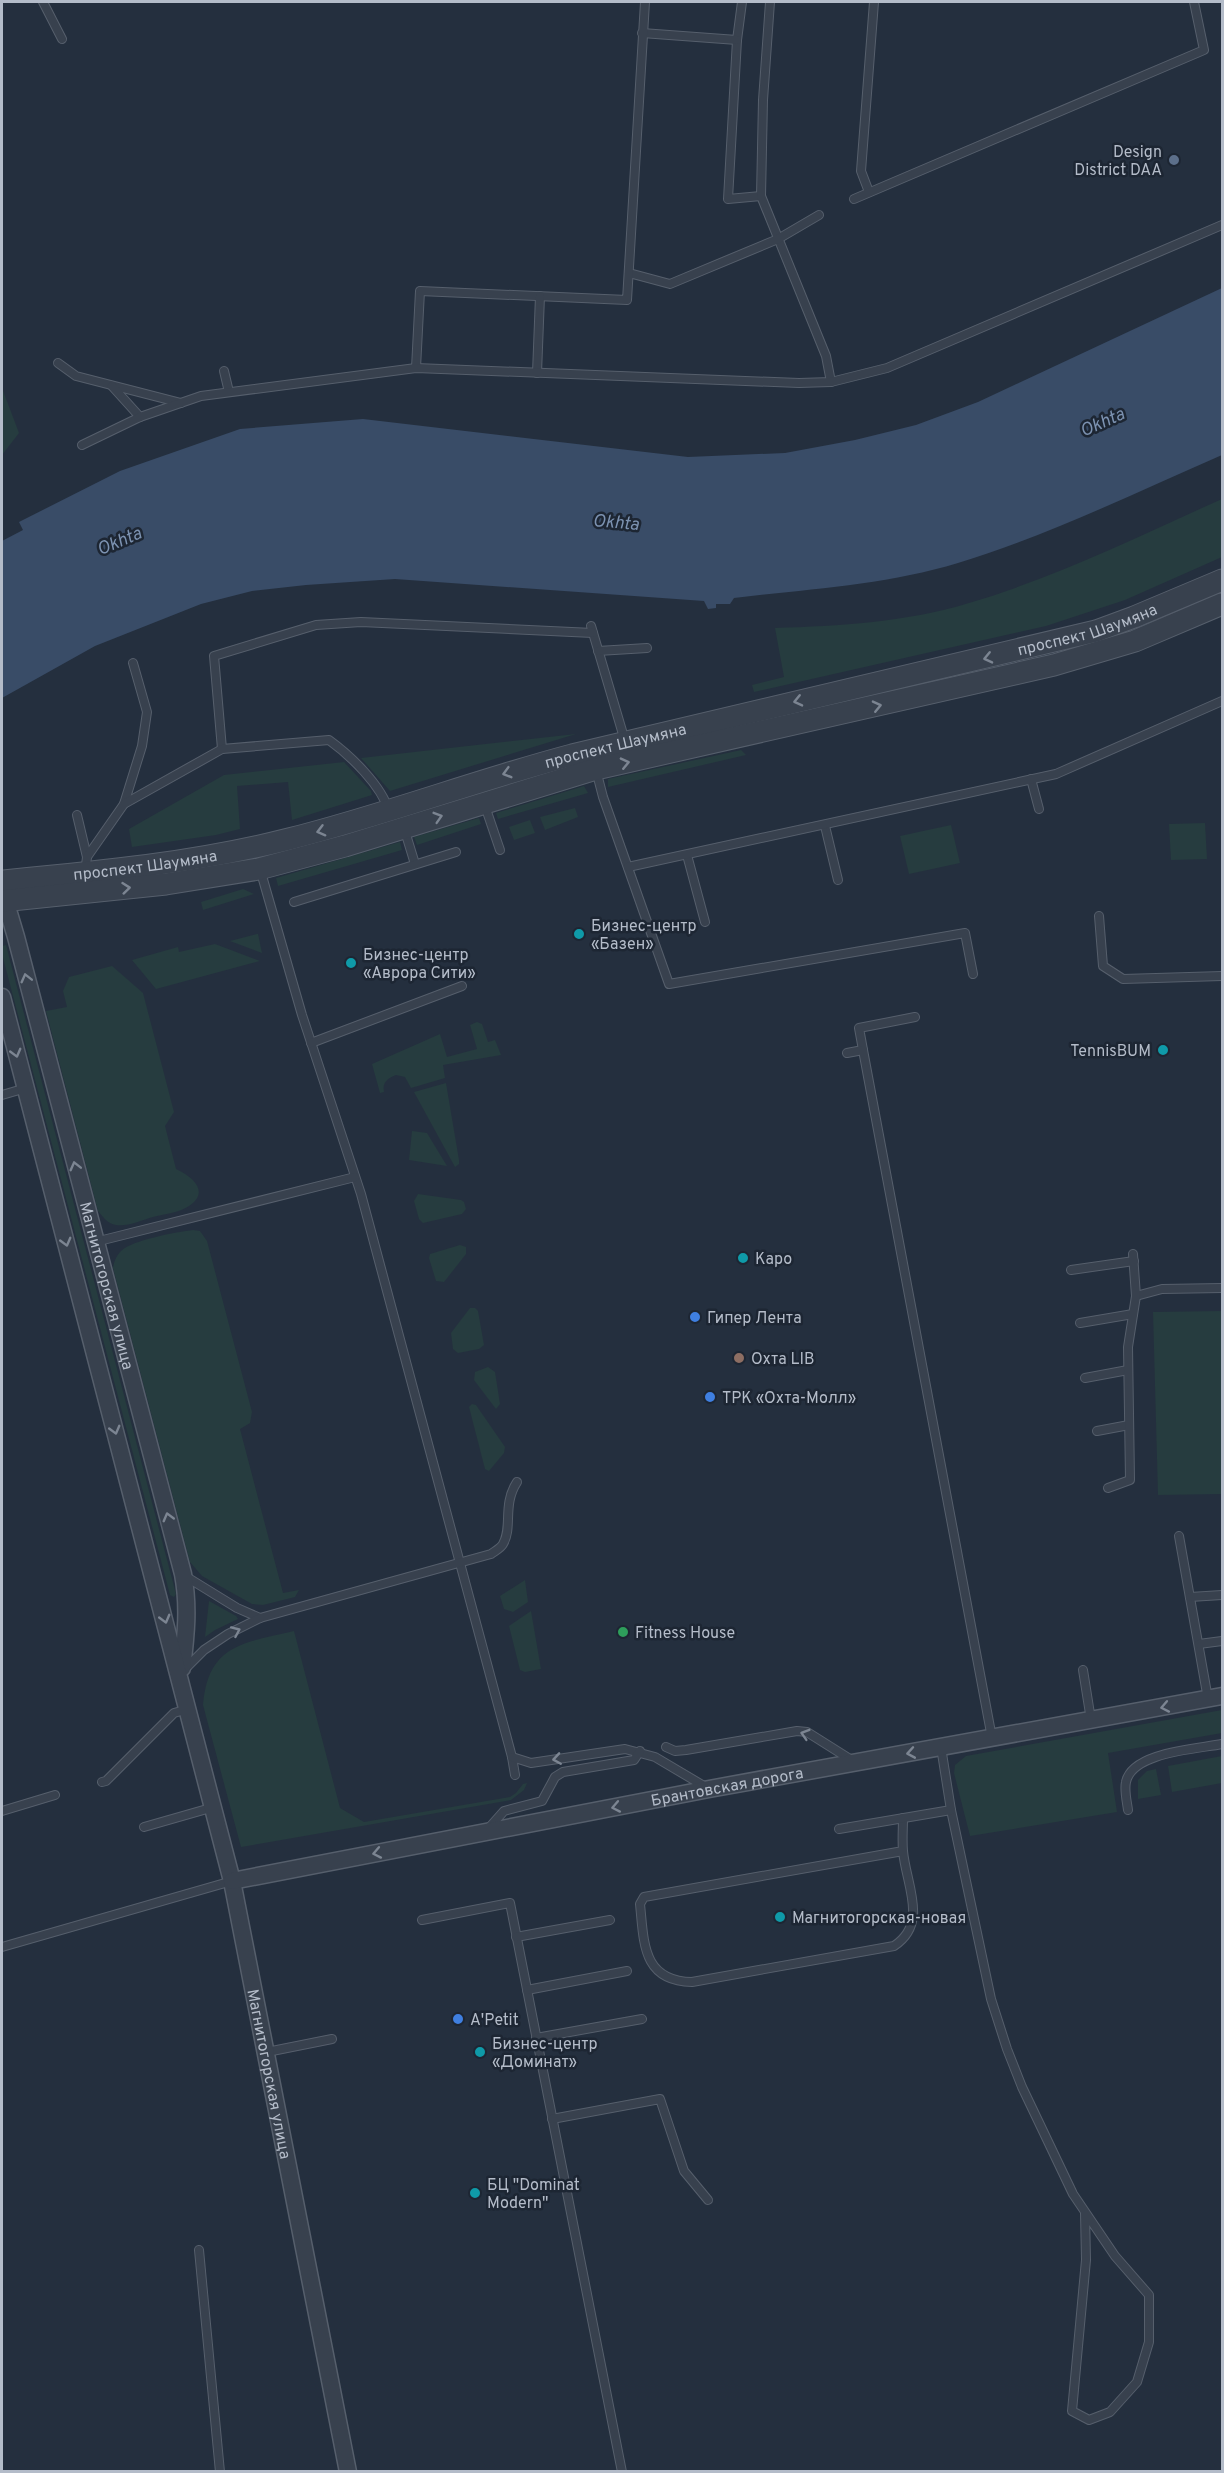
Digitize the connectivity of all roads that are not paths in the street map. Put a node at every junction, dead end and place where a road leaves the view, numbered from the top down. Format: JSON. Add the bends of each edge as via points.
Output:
{"nodes":[{"id":1,"x":43,"y":2,"type":"edge"},
{"id":2,"x":645,"y":2,"type":"edge"},
{"id":3,"x":742,"y":2,"type":"edge"},
{"id":4,"x":770,"y":2,"type":"edge"},
{"id":5,"x":874,"y":2,"type":"edge"},
{"id":6,"x":1194,"y":2,"type":"edge"},
{"id":7,"x":642,"y":33,"type":"junction"},
{"id":8,"x":62,"y":39,"type":"dead end"},
{"id":9,"x":737,"y":40,"type":"junction"},
{"id":10,"x":869,"y":192,"type":"junction"},
{"id":11,"x":761,"y":196,"type":"junction"},
{"id":12,"x":854,"y":199,"type":"dead end"},
{"id":13,"x":819,"y":215,"type":"dead end"},
{"id":14,"x":1222,"y":225,"type":"edge"},
{"id":15,"x":778,"y":239,"type":"junction"},
{"id":16,"x":629,"y":273,"type":"junction"},
{"id":17,"x":540,"y":296,"type":"junction"},
{"id":18,"x":58,"y":363,"type":"dead end"},
{"id":19,"x":416,"y":368,"type":"junction"},
{"id":20,"x":224,"y":371,"type":"dead end"},
{"id":21,"x":537,"y":373,"type":"junction"},
{"id":22,"x":831,"y":382,"type":"junction"},
{"id":23,"x":111,"y":384,"type":"junction"},
{"id":24,"x":229,"y":392,"type":"junction"},
{"id":25,"x":181,"y":403,"type":"junction"},
{"id":26,"x":140,"y":417,"type":"junction"},
{"id":27,"x":82,"y":445,"type":"dead end"},
{"id":28,"x":1222,"y":580,"type":"edge"},
{"id":29,"x":1222,"y":604,"type":"edge"},
{"id":30,"x":647,"y":648,"type":"dead end"},
{"id":31,"x":598,"y":651,"type":"junction"},
{"id":32,"x":133,"y":663,"type":"dead end"},
{"id":33,"x":1222,"y":701,"type":"edge"},
{"id":34,"x":625,"y":742,"type":"junction"},
{"id":35,"x":222,"y":749,"type":"junction"},
{"id":36,"x":596,"y":770,"type":"junction"},
{"id":37,"x":1031,"y":779,"type":"junction"},
{"id":38,"x":484,"y":802,"type":"junction"},
{"id":39,"x":124,"y":804,"type":"junction"},
{"id":40,"x":1039,"y":809,"type":"dead end"},
{"id":41,"x":389,"y":812,"type":"junction"},
{"id":42,"x":77,"y":815,"type":"dead end"},
{"id":43,"x":825,"y":826,"type":"junction"},
{"id":44,"x":404,"y":827,"type":"junction"},
{"id":45,"x":500,"y":850,"type":"dead end"},
{"id":46,"x":456,"y":852,"type":"dead end"},
{"id":47,"x":687,"y":855,"type":"junction"},
{"id":48,"x":415,"y":864,"type":"junction"},
{"id":49,"x":628,"y":867,"type":"junction"},
{"id":50,"x":260,"y":869,"type":"junction"},
{"id":51,"x":86,"y":874,"type":"junction"},
{"id":52,"x":838,"y":880,"type":"dead end"},
{"id":53,"x":2,"y":894,"type":"edge"},
{"id":54,"x":294,"y":902,"type":"dead end"},
{"id":55,"x":1099,"y":916,"type":"dead end"},
{"id":56,"x":705,"y":922,"type":"dead end"},
{"id":57,"x":973,"y":974,"type":"dead end"},
{"id":58,"x":1222,"y":976,"type":"edge"},
{"id":59,"x":462,"y":987,"type":"dead end"},
{"id":60,"x":2,"y":997,"type":"edge"},
{"id":61,"x":915,"y":1017,"type":"dead end"},
{"id":62,"x":311,"y":1043,"type":"junction"},
{"id":63,"x":862,"y":1050,"type":"junction"},
{"id":64,"x":847,"y":1053,"type":"dead end"},
{"id":65,"x":26,"y":1088,"type":"junction"},
{"id":66,"x":2,"y":1095,"type":"edge"},
{"id":67,"x":355,"y":1177,"type":"junction"},
{"id":68,"x":95,"y":1243,"type":"junction"},
{"id":69,"x":1071,"y":1270,"type":"dead end"},
{"id":70,"x":1222,"y":1288,"type":"edge"},
{"id":71,"x":1136,"y":1296,"type":"junction"},
{"id":72,"x":1133,"y":1314,"type":"junction"},
{"id":73,"x":1080,"y":1323,"type":"dead end"},
{"id":74,"x":1128,"y":1370,"type":"junction"},
{"id":75,"x":1085,"y":1378,"type":"dead end"},
{"id":76,"x":1129,"y":1425,"type":"junction"},
{"id":77,"x":1097,"y":1431,"type":"dead end"},
{"id":78,"x":517,"y":1482,"type":"dead end"},
{"id":79,"x":1108,"y":1488,"type":"dead end"},
{"id":80,"x":1179,"y":1536,"type":"dead end"},
{"id":81,"x":460,"y":1563,"type":"junction"},
{"id":82,"x":183,"y":1574,"type":"junction"},
{"id":83,"x":1222,"y":1595,"type":"edge"},
{"id":84,"x":1190,"y":1597,"type":"junction"},
{"id":85,"x":260,"y":1618,"type":"junction"},
{"id":86,"x":1222,"y":1641,"type":"edge"},
{"id":87,"x":1198,"y":1644,"type":"junction"},
{"id":88,"x":1083,"y":1670,"type":"dead end"},
{"id":89,"x":181,"y":1676,"type":"junction"},
{"id":90,"x":1215,"y":1697,"type":"edge"},
{"id":91,"x":188,"y":1709,"type":"junction"},
{"id":92,"x":1091,"y":1721,"type":"junction"},
{"id":93,"x":992,"y":1738,"type":"junction"},
{"id":94,"x":1222,"y":1744,"type":"edge"},
{"id":95,"x":941,"y":1747,"type":"junction"},
{"id":96,"x":666,"y":1748,"type":"dead end"},
{"id":97,"x":640,"y":1751,"type":"junction"},
{"id":98,"x":512,"y":1757,"type":"junction"},
{"id":99,"x":856,"y":1763,"type":"junction"},
{"id":100,"x":515,"y":1775,"type":"dead end"},
{"id":101,"x":102,"y":1782,"type":"dead end"},
{"id":102,"x":709,"y":1789,"type":"junction"},
{"id":103,"x":55,"y":1795,"type":"dead end"},
{"id":104,"x":214,"y":1807,"type":"junction"},
{"id":105,"x":951,"y":1810,"type":"junction"},
{"id":106,"x":1128,"y":1810,"type":"dead end"},
{"id":107,"x":2,"y":1811,"type":"edge"},
{"id":108,"x":903,"y":1818,"type":"junction"},
{"id":109,"x":144,"y":1827,"type":"dead end"},
{"id":110,"x":839,"y":1829,"type":"dead end"},
{"id":111,"x":484,"y":1833,"type":"junction"},
{"id":112,"x":903,"y":1851,"type":"junction"},
{"id":113,"x":232,"y":1881,"type":"junction"},
{"id":114,"x":422,"y":1920,"type":"dead end"},
{"id":115,"x":610,"y":1920,"type":"dead end"},
{"id":116,"x":516,"y":1937,"type":"junction"},
{"id":117,"x":2,"y":1947,"type":"edge"},
{"id":118,"x":627,"y":1971,"type":"dead end"},
{"id":119,"x":527,"y":1990,"type":"junction"},
{"id":120,"x":642,"y":2019,"type":"dead end"},
{"id":121,"x":536,"y":2038,"type":"junction"},
{"id":122,"x":332,"y":2039,"type":"dead end"},
{"id":123,"x":267,"y":2052,"type":"junction"},
{"id":124,"x":552,"y":2119,"type":"junction"},
{"id":125,"x":708,"y":2200,"type":"dead end"},
{"id":126,"x":1085,"y":2213,"type":"junction"},
{"id":127,"x":199,"y":2250,"type":"dead end"},
{"id":128,"x":220,"y":2472,"type":"edge"},
{"id":129,"x":348,"y":2472,"type":"edge"},
{"id":130,"x":622,"y":2472,"type":"edge"}],
"edges":[{"from":1,"to":8,"type":"lane"},
{"from":2,"to":7,"type":"lane"},
{"from":3,"to":9,"type":"lane"},
{"from":4,"to":11,"type":"lane"},
{"from":5,"to":10,"type":"lane","via":[[861,171]]},
{"from":6,"to":10,"type":"lane","via":[[1204,50]]},
{"from":7,"to":9,"type":"lane"},
{"from":7,"to":16,"type":"lane"},
{"from":9,"to":11,"type":"lane","via":[[728,199]]},
{"from":10,"to":12,"type":"lane"},
{"from":11,"to":15,"type":"lane"},
{"from":13,"to":15,"type":"lane"},
{"from":14,"to":22,"type":"lane","via":[[887,368]]},
{"from":15,"to":16,"type":"lane","via":[[670,284]]},
{"from":15,"to":22,"type":"lane","via":[[826,356]]},
{"from":16,"to":17,"type":"lane","via":[[627,300]]},
{"from":17,"to":19,"type":"lane","via":[[420,291]]},
{"from":17,"to":21,"type":"lane"},
{"from":18,"to":23,"type":"lane","via":[[76,376]]},
{"from":19,"to":21,"type":"lane"},
{"from":19,"to":24,"type":"lane"},
{"from":20,"to":24,"type":"lane"},
{"from":21,"to":22,"type":"lane"},
{"from":23,"to":25,"type":"lane"},
{"from":23,"to":26,"type":"lane"},
{"from":24,"to":25,"type":"lane"},
{"from":25,"to":26,"type":"lane"},
{"from":26,"to":27,"type":"lane"},
{"from":28,"to":34,"type":"street","name":"проспект Шаумяна","one_way":true,"via":[[1086,634]]},
{"from":36,"to":29,"type":"street","name":"проспект Шаумяна","one_way":true,"via":[[1054,665],[1135,640]]},
{"from":30,"to":31,"type":"lane"},
{"from":31,"to":34,"type":"lane"},
{"from":31,"to":35,"type":"lane","via":[[592,630],[361,622],[316,625],[214,656]]},
{"from":32,"to":39,"type":"lane","via":[[147,712],[142,746]]},
{"from":33,"to":37,"type":"lane","via":[[1056,774]]},
{"from":34,"to":41,"type":"street","name":"проспект Шаумяна","one_way":true,"via":[[500,775]]},
{"from":35,"to":39,"type":"lane"},
{"from":35,"to":41,"type":"lane","via":[[329,740],[351,756],[383,797]]},
{"from":36,"to":38,"type":"street","name":"проспект Шаумяна"},
{"from":36,"to":49,"type":"lane"},
{"from":37,"to":40,"type":"lane"},
{"from":37,"to":43,"type":"lane"},
{"from":44,"to":38,"type":"street","name":"проспект Шаумяна","one_way":true},
{"from":38,"to":45,"type":"lane"},
{"from":39,"to":51,"type":"lane"},
{"from":41,"to":51,"type":"street","name":"проспект Шаумяна","one_way":true,"via":[[248,849]]},
{"from":42,"to":51,"type":"lane"},
{"from":43,"to":47,"type":"lane"},
{"from":43,"to":52,"type":"lane"},
{"from":44,"to":48,"type":"lane"},
{"from":44,"to":50,"type":"street","name":"проспект Шаумяна"},
{"from":46,"to":48,"type":"lane"},
{"from":47,"to":49,"type":"lane"},
{"from":47,"to":56,"type":"lane"},
{"from":48,"to":54,"type":"lane"},
{"from":49,"to":57,"type":"lane","via":[[669,984],[965,933]]},
{"from":51,"to":50,"type":"street","name":"проспект Шаумяна","one_way":true,"via":[[203,880]]},
{"from":50,"to":62,"type":"lane"},
{"from":51,"to":53,"type":"street","name":"проспект Шаумяна"},
{"from":68,"to":53,"type":"street","name":"Магнитогорская улица","one_way":true},
{"from":55,"to":58,"type":"lane","via":[[1102,966],[1123,979]]},
{"from":59,"to":62,"type":"lane"},
{"from":60,"to":65,"type":"street","name":"Магнитогорская улица","one_way":true},
{"from":61,"to":63,"type":"lane","via":[[859,1028]]},
{"from":62,"to":67,"type":"lane"},
{"from":63,"to":64,"type":"lane"},
{"from":63,"to":93,"type":"lane"},
{"from":65,"to":66,"type":"lane"},
{"from":65,"to":89,"type":"street","name":"Магнитогорская улица","one_way":true},
{"from":67,"to":68,"type":"lane"},
{"from":67,"to":81,"type":"lane"},
{"from":82,"to":68,"type":"street","name":"Магнитогорская улица","one_way":true},
{"from":69,"to":71,"type":"lane","via":[[1133,1258]]},
{"from":70,"to":71,"type":"lane","via":[[1162,1289]]},
{"from":71,"to":72,"type":"lane"},
{"from":72,"to":73,"type":"lane"},
{"from":72,"to":74,"type":"lane"},
{"from":74,"to":75,"type":"lane"},
{"from":74,"to":76,"type":"lane"},
{"from":76,"to":77,"type":"lane"},
{"from":76,"to":79,"type":"lane","via":[[1130,1480]]},
{"from":78,"to":81,"type":"lane","via":[[510,1493],[503,1545],[491,1554]]},
{"from":80,"to":84,"type":"lane"},
{"from":81,"to":85,"type":"lane"},
{"from":81,"to":98,"type":"lane"},
{"from":82,"to":85,"type":"lane"},
{"from":82,"to":89,"type":"street","name":"Магнитогорская улица","via":[[187,1622]]},
{"from":83,"to":84,"type":"lane"},
{"from":84,"to":87,"type":"lane"},
{"from":89,"to":85,"type":"lane","one_way":true,"via":[[204,1650]]},
{"from":86,"to":87,"type":"lane"},
{"from":87,"to":90,"type":"lane"},
{"from":88,"to":92,"type":"lane"},
{"from":89,"to":91,"type":"street","name":"Магнитогорская улица"},
{"from":90,"to":92,"type":"street","name":"Брантовская дорога","one_way":true},
{"from":91,"to":101,"type":"lane","via":[[174,1713]]},
{"from":91,"to":104,"type":"street","name":"Магнитогорская улица"},
{"from":92,"to":93,"type":"street","name":"Брантовская дорога"},
{"from":93,"to":95,"type":"street","name":"Брантовская дорога"},
{"from":94,"to":106,"type":"lane","via":[[1145,1759],[1133,1768],[1126,1782]]},
{"from":95,"to":99,"type":"street","name":"Брантовская дорога","one_way":true},
{"from":95,"to":105,"type":"lane"},
{"from":99,"to":96,"type":"lane","one_way":true,"via":[[807,1732],[797,1731],[686,1750]]},
{"from":97,"to":98,"type":"lane","one_way":true,"via":[[625,1749],[531,1763]]},
{"from":97,"to":102,"type":"lane"},
{"from":97,"to":111,"type":"lane","via":[[634,1760],[563,1772],[555,1777],[542,1801],[504,1811]]},
{"from":98,"to":100,"type":"lane"},
{"from":99,"to":102,"type":"street","name":"Брантовская дорога"},
{"from":102,"to":111,"type":"street","name":"Брантовская дорога","one_way":true},
{"from":103,"to":107,"type":"lane"},
{"from":104,"to":109,"type":"lane"},
{"from":104,"to":113,"type":"street","name":"Магнитогорская улица"},
{"from":105,"to":108,"type":"lane"},
{"from":105,"to":126,"type":"lane","via":[[991,1999],[1007,2049],[1062,2173]]},
{"from":108,"to":110,"type":"lane"},
{"from":108,"to":112,"type":"lane"},
{"from":111,"to":113,"type":"street","name":"Брантовская дорога","one_way":true},
{"from":112,"to":112,"type":"lane","via":[[644,1897],[640,1904],[649,1959],[669,1979],[692,1982],[894,1946],[911,1929],[913,1916]]},
{"from":113,"to":117,"type":"lane"},
{"from":113,"to":123,"type":"street","name":"Магнитогорская улица"},
{"from":114,"to":116,"type":"lane","via":[[510,1903]]},
{"from":115,"to":116,"type":"lane"},
{"from":116,"to":119,"type":"lane"},
{"from":118,"to":119,"type":"lane"},
{"from":119,"to":121,"type":"lane"},
{"from":120,"to":121,"type":"lane"},
{"from":121,"to":124,"type":"lane"},
{"from":122,"to":123,"type":"lane"},
{"from":123,"to":129,"type":"street","name":"Магнитогорская улица"},
{"from":124,"to":125,"type":"lane","via":[[660,2099],[684,2172]]},
{"from":124,"to":130,"type":"lane"},
{"from":126,"to":126,"type":"lane","via":[[1086,2260],[1072,2411],[1089,2420],[1110,2412],[1137,2382],[1149,2342],[1149,2295]]},
{"from":127,"to":128,"type":"lane"}]}
